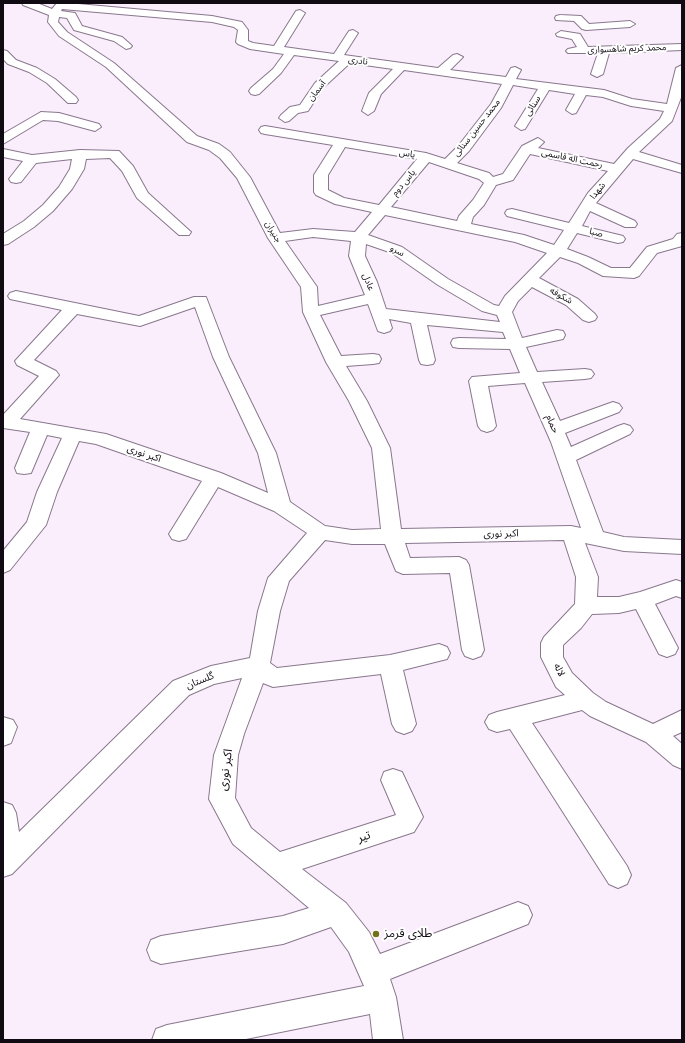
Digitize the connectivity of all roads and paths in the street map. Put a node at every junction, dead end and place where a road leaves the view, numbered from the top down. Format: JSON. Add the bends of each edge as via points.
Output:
{"nodes":[{"id":1,"x":27,"y":3,"type":"edge"},
{"id":2,"x":110,"y":6,"type":"edge"},
{"id":3,"x":58,"y":7,"type":"edge"},
{"id":4,"x":300,"y":12,"type":"dead end"},
{"id":5,"x":560,"y":18,"type":"dead end"},
{"id":6,"x":609,"y":22,"type":"junction"},
{"id":7,"x":630,"y":24,"type":"dead end"},
{"id":8,"x":353,"y":33,"type":"dead end"},
{"id":9,"x":561,"y":34,"type":"dead end"},
{"id":10,"x":126,"y":46,"type":"dead end"},
{"id":11,"x":680,"y":47,"type":"edge"},
{"id":12,"x":277,"y":50,"type":"junction"},
{"id":13,"x":628,"y":50,"type":"junction"},
{"id":14,"x":572,"y":51,"type":"dead end"},
{"id":15,"x":585,"y":51,"type":"junction"},
{"id":16,"x":604,"y":51,"type":"junction"},
{"id":17,"x":291,"y":52,"type":"junction"},
{"id":18,"x":3,"y":53,"type":"edge"},
{"id":19,"x":457,"y":57,"type":"dead end"},
{"id":20,"x":342,"y":59,"type":"junction"},
{"id":21,"x":682,"y":61,"type":"edge"},
{"id":22,"x":8,"y":64,"type":"edge"},
{"id":23,"x":401,"y":67,"type":"junction"},
{"id":24,"x":681,"y":73,"type":"edge"},
{"id":25,"x":597,"y":74,"type":"dead end"},
{"id":26,"x":446,"y":76,"type":"junction"},
{"id":27,"x":512,"y":76,"type":"junction"},
{"id":28,"x":546,"y":86,"type":"junction"},
{"id":29,"x":582,"y":91,"type":"junction"},
{"id":30,"x":255,"y":92,"type":"dead end"},
{"id":31,"x":72,"y":100,"type":"dead end"},
{"id":32,"x":572,"y":110,"type":"dead end"},
{"id":33,"x":674,"y":110,"type":"edge"},
{"id":34,"x":368,"y":111,"type":"dead end"},
{"id":35,"x":285,"y":118,"type":"dead end"},
{"id":36,"x":520,"y":126,"type":"dead end"},
{"id":37,"x":95,"y":127,"type":"dead end"},
{"id":38,"x":265,"y":130,"type":"dead end"},
{"id":39,"x":3,"y":140,"type":"edge"},
{"id":40,"x":540,"y":140,"type":"dead end"},
{"id":41,"x":341,"y":143,"type":"junction"},
{"id":42,"x":527,"y":149,"type":"junction"},
{"id":43,"x":3,"y":153,"type":"edge"},
{"id":44,"x":80,"y":154,"type":"junction"},
{"id":45,"x":630,"y":154,"type":"junction"},
{"id":46,"x":426,"y":157,"type":"junction"},
{"id":47,"x":32,"y":159,"type":"junction"},
{"id":48,"x":658,"y":162,"type":"junction"},
{"id":49,"x":449,"y":163,"type":"junction"},
{"id":50,"x":617,"y":169,"type":"junction"},
{"id":51,"x":682,"y":169,"type":"edge"},
{"id":52,"x":646,"y":174,"type":"dead end"},
{"id":53,"x":16,"y":179,"type":"dead end"},
{"id":54,"x":491,"y":182,"type":"junction"},
{"id":55,"x":588,"y":205,"type":"junction"},
{"id":56,"x":382,"y":210,"type":"junction"},
{"id":57,"x":512,"y":213,"type":"dead end"},
{"id":58,"x":630,"y":224,"type":"dead end"},
{"id":59,"x":463,"y":227,"type":"junction"},
{"id":60,"x":574,"y":227,"type":"junction"},
{"id":61,"x":184,"y":232,"type":"dead end"},
{"id":62,"x":359,"y":237,"type":"junction"},
{"id":63,"x":682,"y":237,"type":"edge"},
{"id":64,"x":275,"y":238,"type":"junction"},
{"id":65,"x":618,"y":239,"type":"dead end"},
{"id":66,"x":3,"y":241,"type":"edge"},
{"id":67,"x":557,"y":251,"type":"junction"},
{"id":68,"x":529,"y":279,"type":"junction"},
{"id":69,"x":16,"y":296,"type":"dead end"},
{"id":70,"x":374,"y":298,"type":"junction"},
{"id":71,"x":73,"y":308,"type":"junction"},
{"id":72,"x":311,"y":312,"type":"junction"},
{"id":73,"x":589,"y":317,"type":"dead end"},
{"id":74,"x":418,"y":319,"type":"junction"},
{"id":75,"x":510,"y":328,"type":"junction"},
{"id":76,"x":557,"y":335,"type":"dead end"},
{"id":77,"x":459,"y":343,"type":"dead end"},
{"id":78,"x":373,"y":359,"type":"dead end"},
{"id":79,"x":427,"y":360,"type":"dead end"},
{"id":80,"x":335,"y":362,"type":"junction"},
{"id":81,"x":585,"y":374,"type":"dead end"},
{"id":82,"x":531,"y":378,"type":"junction"},
{"id":83,"x":613,"y":408,"type":"dead end"},
{"id":84,"x":5,"y":423,"type":"edge"},
{"id":85,"x":487,"y":426,"type":"dead end"},
{"id":86,"x":41,"y":428,"type":"junction"},
{"id":87,"x":554,"y":430,"type":"junction"},
{"id":88,"x":624,"y":430,"type":"dead end"},
{"id":89,"x":74,"y":434,"type":"junction"},
{"id":90,"x":566,"y":458,"type":"junction"},
{"id":91,"x":24,"y":468,"type":"dead end"},
{"id":92,"x":214,"y":478,"type":"junction"},
{"id":93,"x":281,"y":506,"type":"junction"},
{"id":94,"x":320,"y":532,"type":"junction"},
{"id":95,"x":571,"y":533,"type":"junction"},
{"id":96,"x":179,"y":534,"type":"dead end"},
{"id":97,"x":392,"y":536,"type":"junction"},
{"id":98,"x":595,"y":538,"type":"junction"},
{"id":99,"x":682,"y":547,"type":"edge"},
{"id":100,"x":3,"y":565,"type":"edge"},
{"id":101,"x":682,"y":590,"type":"edge"},
{"id":102,"x":642,"y":600,"type":"junction"},
{"id":103,"x":586,"y":606,"type":"junction"},
{"id":104,"x":667,"y":648,"type":"dead end"},
{"id":105,"x":473,"y":650,"type":"dead end"},
{"id":106,"x":439,"y":653,"type":"dead end"},
{"id":107,"x":390,"y":664,"type":"junction"},
{"id":108,"x":258,"y":666,"type":"junction"},
{"id":109,"x":585,"y":700,"type":"junction"},
{"id":110,"x":682,"y":720,"type":"edge"},
{"id":111,"x":404,"y":724,"type":"dead end"},
{"id":112,"x":3,"y":727,"type":"edge"},
{"id":113,"x":654,"y":735,"type":"junction"},
{"id":114,"x":3,"y":736,"type":"edge"},
{"id":115,"x":682,"y":758,"type":"edge"},
{"id":116,"x":393,"y":780,"type":"dead end"},
{"id":117,"x":3,"y":813,"type":"edge"},
{"id":118,"x":7,"y":861,"type":"edge"},
{"id":119,"x":277,"y":865,"type":"junction"},
{"id":120,"x":618,"y":875,"type":"dead end"},
{"id":121,"x":336,"y":912,"type":"junction"},
{"id":122,"x":518,"y":915,"type":"dead end"},
{"id":123,"x":161,"y":950,"type":"dead end"},
{"id":124,"x":377,"y":984,"type":"junction"},
{"id":125,"x":167,"y":1040,"type":"edge"},
{"id":126,"x":388,"y":1040,"type":"edge"}],
"edges":[{"from":1,"to":3,"type":"street"},
{"from":2,"to":3,"type":"street","name":"نادری"},
{"from":2,"to":12,"type":"street","name":"نادری","via":[[238,24],[244,30],[242,42],[250,46]]},
{"from":3,"to":10,"type":"street","via":[[71,15],[78,28],[118,39]]},
{"from":3,"to":64,"type":"street","name":"جنیران","via":[[53,22],[63,34],[110,65],[192,139],[214,147],[225,155],[243,177]]},
{"from":4,"to":12,"type":"street"},
{"from":5,"to":6,"type":"street","via":[[577,18],[586,27]]},
{"from":6,"to":7,"type":"street"},
{"from":6,"to":13,"type":"street"},
{"from":8,"to":20,"type":"street","name":"آسمان"},
{"from":9,"to":15,"type":"street","via":[[576,36]]},
{"from":11,"to":13,"type":"street","name":"محمد کریم شاهسواری"},
{"from":11,"to":21,"type":"street"},
{"from":12,"to":17,"type":"street","name":"نادری"},
{"from":13,"to":16,"type":"street","name":"محمد کریم شاهسواری"},
{"from":14,"to":15,"type":"street","name":"محمد کریم شاهسواری"},
{"from":15,"to":16,"type":"street","name":"محمد کریم شاهسواری"},
{"from":16,"to":25,"type":"street"},
{"from":17,"to":20,"type":"street","name":"نادری"},
{"from":17,"to":30,"type":"street","via":[[277,71]]},
{"from":18,"to":22,"type":"street"},
{"from":19,"to":26,"type":"street"},
{"from":20,"to":23,"type":"street","name":"نادری"},
{"from":20,"to":35,"type":"street","name":"آسمان","via":[[304,108],[294,110]]},
{"from":22,"to":31,"type":"street","via":[[33,70],[51,81]]},
{"from":23,"to":26,"type":"street","name":"نادری"},
{"from":23,"to":34,"type":"street","via":[[375,93]]},
{"from":24,"to":33,"type":"street","name":"شهدا"},
{"from":26,"to":27,"type":"street","name":"نادری"},
{"from":27,"to":28,"type":"street","name":"نادری"},
{"from":27,"to":49,"type":"street","name":"محمد حسین سنائی","via":[[497,105]]},
{"from":28,"to":29,"type":"street","name":"نادری"},
{"from":28,"to":36,"type":"street","name":"سنائی"},
{"from":29,"to":32,"type":"street"},
{"from":29,"to":33,"type":"street","name":"نادری"},
{"from":33,"to":45,"type":"street","name":"شهدا","via":[[666,121]]},
{"from":37,"to":39,"type":"street","via":[[59,116],[41,116]]},
{"from":38,"to":41,"type":"street","name":"یاس"},
{"from":40,"to":42,"type":"street"},
{"from":41,"to":46,"type":"street","name":"یاس"},
{"from":41,"to":56,"type":"street","via":[[321,175],[321,192],[340,201]]},
{"from":42,"to":50,"type":"street","name":"رحمت اله قاسمی"},
{"from":42,"to":54,"type":"street","via":[[508,177]]},
{"from":43,"to":47,"type":"street"},
{"from":44,"to":47,"type":"street"},
{"from":44,"to":61,"type":"street","via":[[114,154],[128,169],[142,195]]},
{"from":44,"to":66,"type":"street","via":[[77,170],[66,189],[38,216]]},
{"from":45,"to":48,"type":"street"},
{"from":45,"to":50,"type":"street","name":"شهدا"},
{"from":46,"to":49,"type":"street","name":"یاس"},
{"from":46,"to":56,"type":"street","name":"یاس دوم"},
{"from":47,"to":53,"type":"street"},
{"from":48,"to":51,"type":"street"},
{"from":48,"to":52,"type":"street"},
{"from":49,"to":54,"type":"street","name":"یاس","via":[[484,176]]},
{"from":50,"to":55,"type":"street","name":"شهدا"},
{"from":54,"to":59,"type":"street","via":[[479,202],[466,216]]},
{"from":55,"to":58,"type":"street"},
{"from":55,"to":60,"type":"street","name":"شهدا"},
{"from":56,"to":59,"type":"street"},
{"from":56,"to":62,"type":"street","name":"یاس دوم"},
{"from":57,"to":60,"type":"street","name":"صبا"},
{"from":59,"to":67,"type":"street","via":[[519,238]]},
{"from":60,"to":65,"type":"street","name":"صبا"},
{"from":60,"to":67,"type":"street","name":"شهدا"},
{"from":62,"to":64,"type":"street","name":"سرو","via":[[313,233]]},
{"from":62,"to":70,"type":"street","name":"عادل","via":[[357,256]]},
{"from":62,"to":75,"type":"street","name":"سرو","via":[[397,250],[488,308]]},
{"from":63,"to":67,"type":"street","via":[[678,242],[652,250],[634,273],[608,273],[583,260]]},
{"from":64,"to":72,"type":"street","name":"جنیران","via":[[309,288]]},
{"from":67,"to":68,"type":"street","name":"شهدا"},
{"from":68,"to":73,"type":"street","name":"شکوفه","via":[[572,302]]},
{"from":68,"to":75,"type":"street","name":"شهدا","via":[[512,299]]},
{"from":69,"to":71,"type":"street"},
{"from":70,"to":72,"type":"street"},
{"from":70,"to":74,"type":"street","name":"عادل","via":[[382,321]]},
{"from":71,"to":84,"type":"street","via":[[23,361],[50,375]]},
{"from":71,"to":93,"type":"street","via":[[140,321],[200,300],[221,357],[267,453]]},
{"from":72,"to":80,"type":"street","name":"جنیران"},
{"from":74,"to":75,"type":"street"},
{"from":74,"to":79,"type":"street"},
{"from":75,"to":76,"type":"street"},
{"from":75,"to":77,"type":"street"},
{"from":75,"to":82,"type":"street","name":"حمام"},
{"from":78,"to":80,"type":"street"},
{"from":80,"to":97,"type":"street","name":"جنیران","via":[[381,448]]},
{"from":81,"to":82,"type":"street"},
{"from":82,"to":85,"type":"street","via":[[478,381]]},
{"from":82,"to":87,"type":"street","name":"حمام"},
{"from":83,"to":87,"type":"street"},
{"from":84,"to":86,"type":"street","name":"اکبر نوری"},
{"from":86,"to":89,"type":"street","name":"اکبر نوری"},
{"from":86,"to":91,"type":"street"},
{"from":87,"to":90,"type":"street","name":"حمام"},
{"from":88,"to":90,"type":"street"},
{"from":89,"to":92,"type":"street","name":"اکبر نوری","via":[[99,438]]},
{"from":89,"to":100,"type":"street","via":[[47,492],[36,525]]},
{"from":90,"to":98,"type":"street","name":"حمام"},
{"from":92,"to":93,"type":"street","name":"اکبر نوری"},
{"from":92,"to":96,"type":"street"},
{"from":93,"to":94,"type":"street","name":"اکبر نوری"},
{"from":94,"to":97,"type":"street","name":"اکبر نوری","via":[[352,537]]},
{"from":94,"to":108,"type":"street","name":"اکبر نوری","via":[[279,578],[269,610]]},
{"from":95,"to":97,"type":"street","name":"اکبر نوری"},
{"from":95,"to":98,"type":"street","name":"اکبر نوری"},
{"from":95,"to":103,"type":"street","via":[[587,577]]},
{"from":97,"to":105,"type":"street","name":"جنیران","via":[[403,566],[459,565]]},
{"from":98,"to":99,"type":"street","name":"اکبر نوری","via":[[624,544]]},
{"from":101,"to":102,"type":"street","via":[[676,588]]},
{"from":102,"to":103,"type":"street","via":[[619,605]]},
{"from":102,"to":104,"type":"street"},
{"from":103,"to":109,"type":"street","name":"لاله","via":[[552,643],[552,657],[564,680]]},
{"from":106,"to":107,"type":"street"},
{"from":107,"to":108,"type":"street","via":[[273,678]]},
{"from":107,"to":111,"type":"street"},
{"from":108,"to":118,"type":"street","name":"گلستان","via":[[211,675],[181,688]]},
{"from":108,"to":119,"type":"street","name":"اکبر نوری","via":[[228,748],[222,799],[242,836]]},
{"from":109,"to":113,"type":"street","name":"لاله","via":[[598,709]]},
{"from":109,"to":120,"type":"street","via":[[506,719]]},
{"from":110,"to":113,"type":"street"},
{"from":112,"to":114,"type":"street"},
{"from":113,"to":115,"type":"street","name":"لاله"},
{"from":116,"to":119,"type":"street","name":"تیر","via":[[410,817],[405,824]]},
{"from":117,"to":118,"type":"street"},
{"from":119,"to":121,"type":"street","name":"اکبر نوری"},
{"from":121,"to":123,"type":"street","via":[[283,930]]},
{"from":121,"to":124,"type":"street","name":"اکبر نوری","via":[[359,942]]},
{"from":122,"to":124,"type":"street"},
{"from":124,"to":125,"type":"street"},
{"from":124,"to":126,"type":"street","name":"اکبر نوری"}]}
